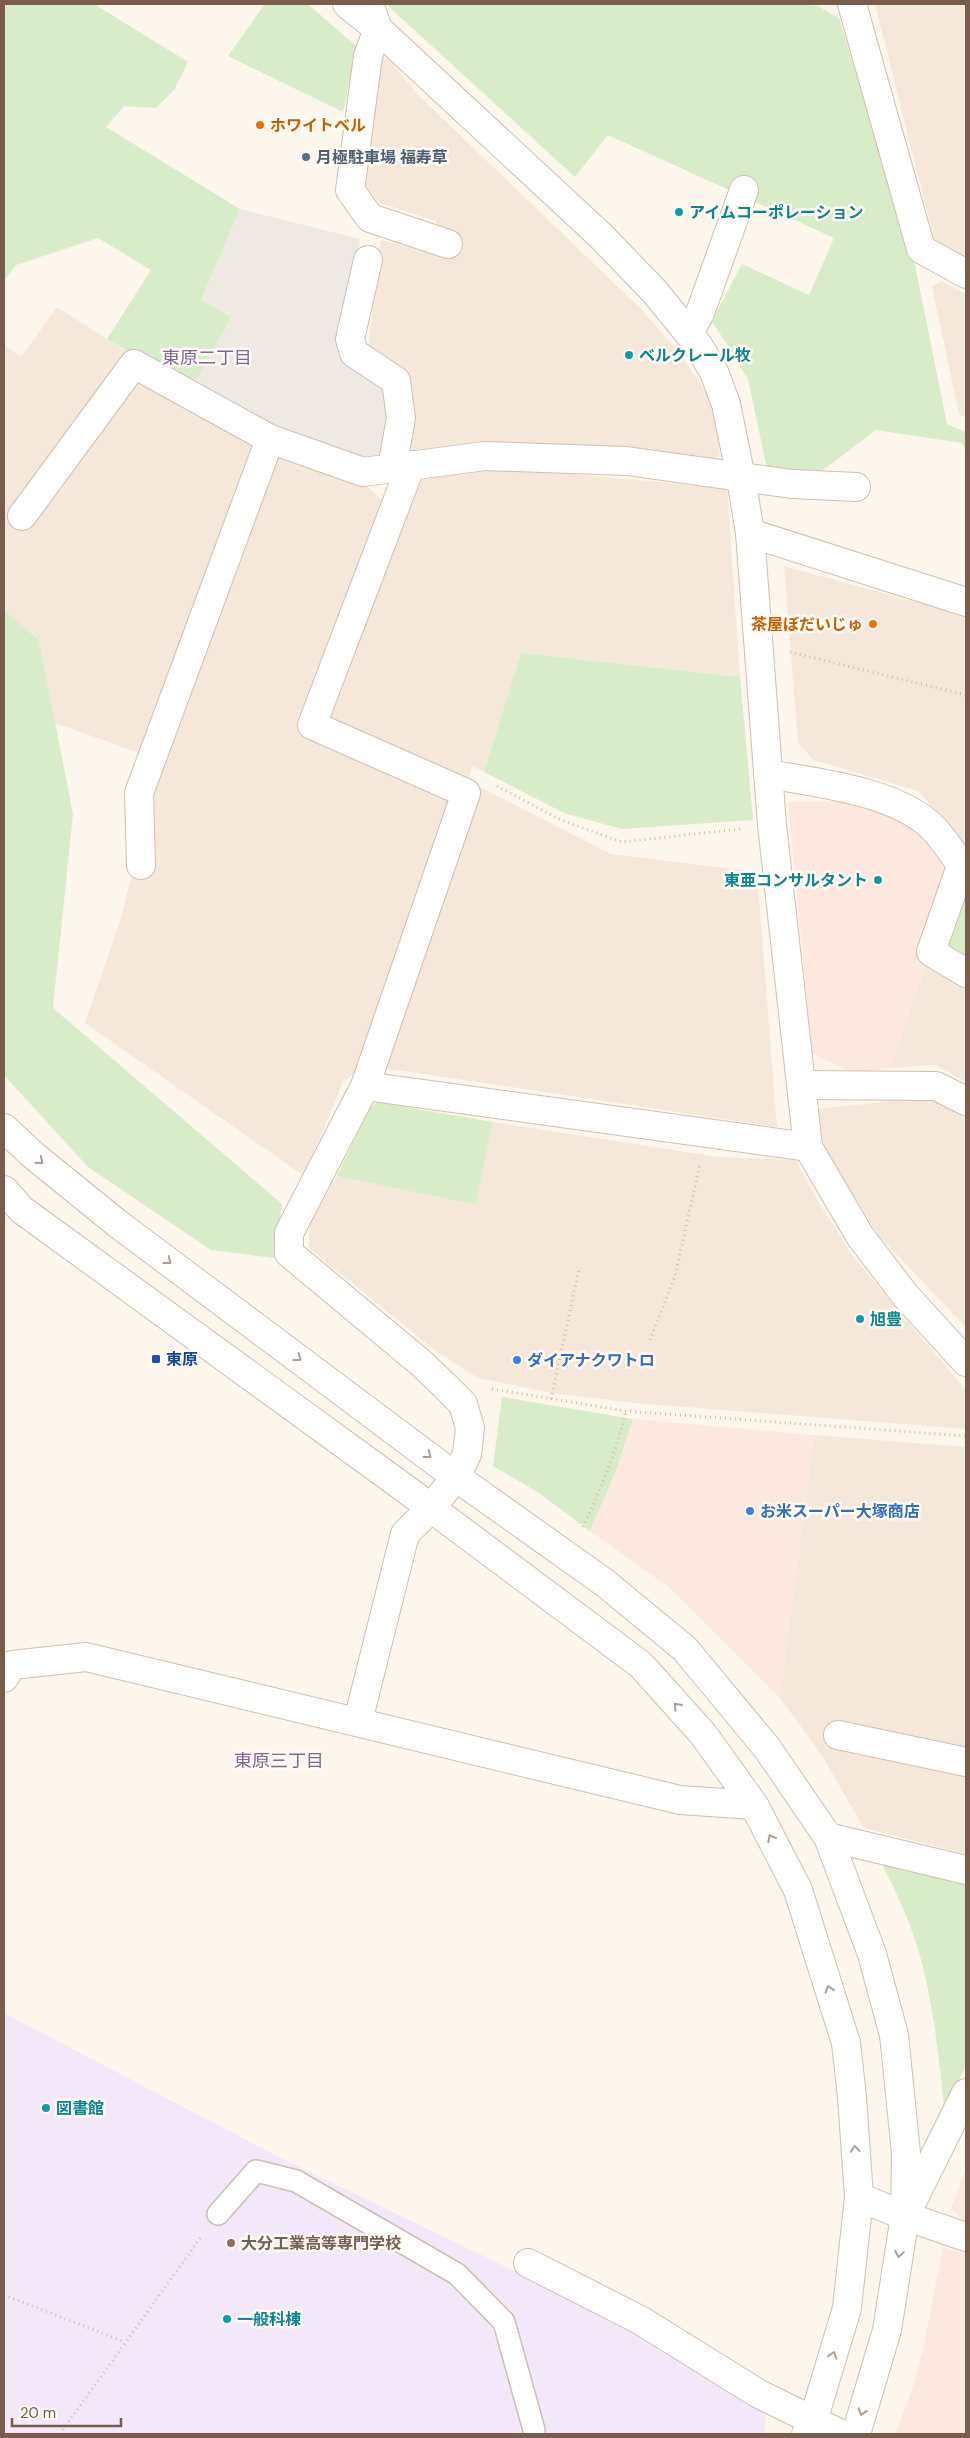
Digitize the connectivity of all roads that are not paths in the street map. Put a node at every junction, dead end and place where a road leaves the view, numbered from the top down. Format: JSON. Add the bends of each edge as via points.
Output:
{"nodes":[{"id":1,"x":347,"y":4,"type":"edge"},
{"id":2,"x":369,"y":4,"type":"edge"},
{"id":3,"x":852,"y":4,"type":"edge"},
{"id":4,"x":378,"y":29,"type":"junction"},
{"id":5,"x":744,"y":190,"type":"dead end"},
{"id":6,"x":448,"y":244,"type":"dead end"},
{"id":7,"x":368,"y":260,"type":"dead end"},
{"id":8,"x":966,"y":274,"type":"edge"},
{"id":9,"x":689,"y":333,"type":"junction"},
{"id":10,"x":270,"y":439,"type":"junction"},
{"id":11,"x":402,"y":467,"type":"junction"},
{"id":12,"x":741,"y":478,"type":"junction"},
{"id":13,"x":856,"y":487,"type":"dead end"},
{"id":14,"x":22,"y":516,"type":"dead end"},
{"id":15,"x":750,"y":533,"type":"junction"},
{"id":16,"x":966,"y":602,"type":"edge"},
{"id":17,"x":768,"y":774,"type":"junction"},
{"id":18,"x":141,"y":865,"type":"dead end"},
{"id":19,"x":964,"y":869,"type":"edge"},
{"id":20,"x":966,"y":973,"type":"edge"},
{"id":21,"x":801,"y":1085,"type":"junction"},
{"id":22,"x":365,"y":1086,"type":"junction"},
{"id":23,"x":966,"y":1101,"type":"edge"},
{"id":24,"x":4,"y":1128,"type":"edge"},
{"id":25,"x":808,"y":1148,"type":"junction"},
{"id":26,"x":4,"y":1190,"type":"edge"},
{"id":27,"x":966,"y":1362,"type":"edge"},
{"id":28,"x":456,"y":1476,"type":"junction"},
{"id":29,"x":430,"y":1509,"type":"junction"},
{"id":30,"x":4,"y":1678,"type":"edge"},
{"id":31,"x":358,"y":1721,"type":"junction"},
{"id":32,"x":838,"y":1735,"type":"dead end"},
{"id":33,"x":966,"y":1762,"type":"edge"},
{"id":34,"x":754,"y":1805,"type":"junction"},
{"id":35,"x":828,"y":1837,"type":"junction"},
{"id":36,"x":966,"y":1870,"type":"edge"},
{"id":37,"x":966,"y":2093,"type":"edge"},
{"id":38,"x":859,"y":2197,"type":"junction"},
{"id":39,"x":218,"y":2214,"type":"road end"},
{"id":40,"x":905,"y":2216,"type":"junction"},
{"id":41,"x":966,"y":2237,"type":"edge"},
{"id":42,"x":528,"y":2263,"type":"dead end"},
{"id":43,"x":810,"y":2427,"type":"edge"},
{"id":44,"x":535,"y":2433,"type":"edge"},
{"id":45,"x":841,"y":2434,"type":"edge"},
{"id":46,"x":856,"y":2434,"type":"edge"}],
"edges":[{"from":1,"to":4,"type":"street"},
{"from":2,"to":4,"type":"street"},
{"from":3,"to":8,"type":"street","via":[[921,249]]},
{"from":4,"to":6,"type":"street","via":[[368,56],[350,190],[370,218]]},
{"from":4,"to":9,"type":"street","via":[[601,236]]},
{"from":5,"to":9,"type":"street","via":[[700,313]]},
{"from":7,"to":11,"type":"street","via":[[350,339],[354,353],[396,381]]},
{"from":9,"to":12,"type":"street","via":[[714,372],[726,404]]},
{"from":10,"to":11,"type":"street","via":[[363,472]]},
{"from":10,"to":14,"type":"street","via":[[134,364]]},
{"from":10,"to":18,"type":"street","via":[[139,793]]},
{"from":11,"to":12,"type":"street","via":[[485,456],[627,461]]},
{"from":11,"to":22,"type":"street","via":[[312,725],[466,793]]},
{"from":12,"to":13,"type":"street"},
{"from":12,"to":15,"type":"street"},
{"from":15,"to":16,"type":"street"},
{"from":15,"to":17,"type":"street"},
{"from":17,"to":19,"type":"street","via":[[860,791],[907,810],[933,828]]},
{"from":17,"to":21,"type":"street"},
{"from":19,"to":20,"type":"street","via":[[931,952]]},
{"from":21,"to":23,"type":"street","via":[[936,1086]]},
{"from":21,"to":25,"type":"street"},
{"from":22,"to":25,"type":"street"},
{"from":22,"to":28,"type":"street","via":[[289,1233],[289,1254],[421,1363],[463,1404],[470,1428],[467,1454]]},
{"from":24,"to":28,"type":"street","one_way":true,"via":[[118,1224]]},
{"from":25,"to":27,"type":"street","via":[[860,1236],[906,1295]]},
{"from":26,"to":29,"type":"street","via":[[22,1210]]},
{"from":28,"to":29,"type":"street"},
{"from":28,"to":35,"type":"street","via":[[605,1583],[685,1649],[767,1748]]},
{"from":29,"to":31,"type":"street","via":[[405,1534]]},
{"from":34,"to":29,"type":"street","one_way":true,"via":[[703,1734],[641,1665]]},
{"from":30,"to":31,"type":"street","via":[[12,1665],[86,1657]]},
{"from":31,"to":34,"type":"street","via":[[680,1800]]},
{"from":32,"to":33,"type":"street"},
{"from":38,"to":34,"type":"street","one_way":true,"via":[[846,2043],[798,1890]]},
{"from":35,"to":36,"type":"street"},
{"from":35,"to":40,"type":"street","via":[[872,1954],[894,2035],[906,2153]]},
{"from":37,"to":40,"type":"street"},
{"from":38,"to":40,"type":"street"},
{"from":43,"to":38,"type":"street","one_way":true,"via":[[847,2308]]},
{"from":39,"to":44,"type":"lane","via":[[256,2171],[296,2181],[457,2274],[504,2322]]},
{"from":40,"to":41,"type":"street"},
{"from":40,"to":46,"type":"street","one_way":true,"via":[[887,2330]]},
{"from":42,"to":43,"type":"street","via":[[640,2320]]},
{"from":43,"to":45,"type":"street"}]}
